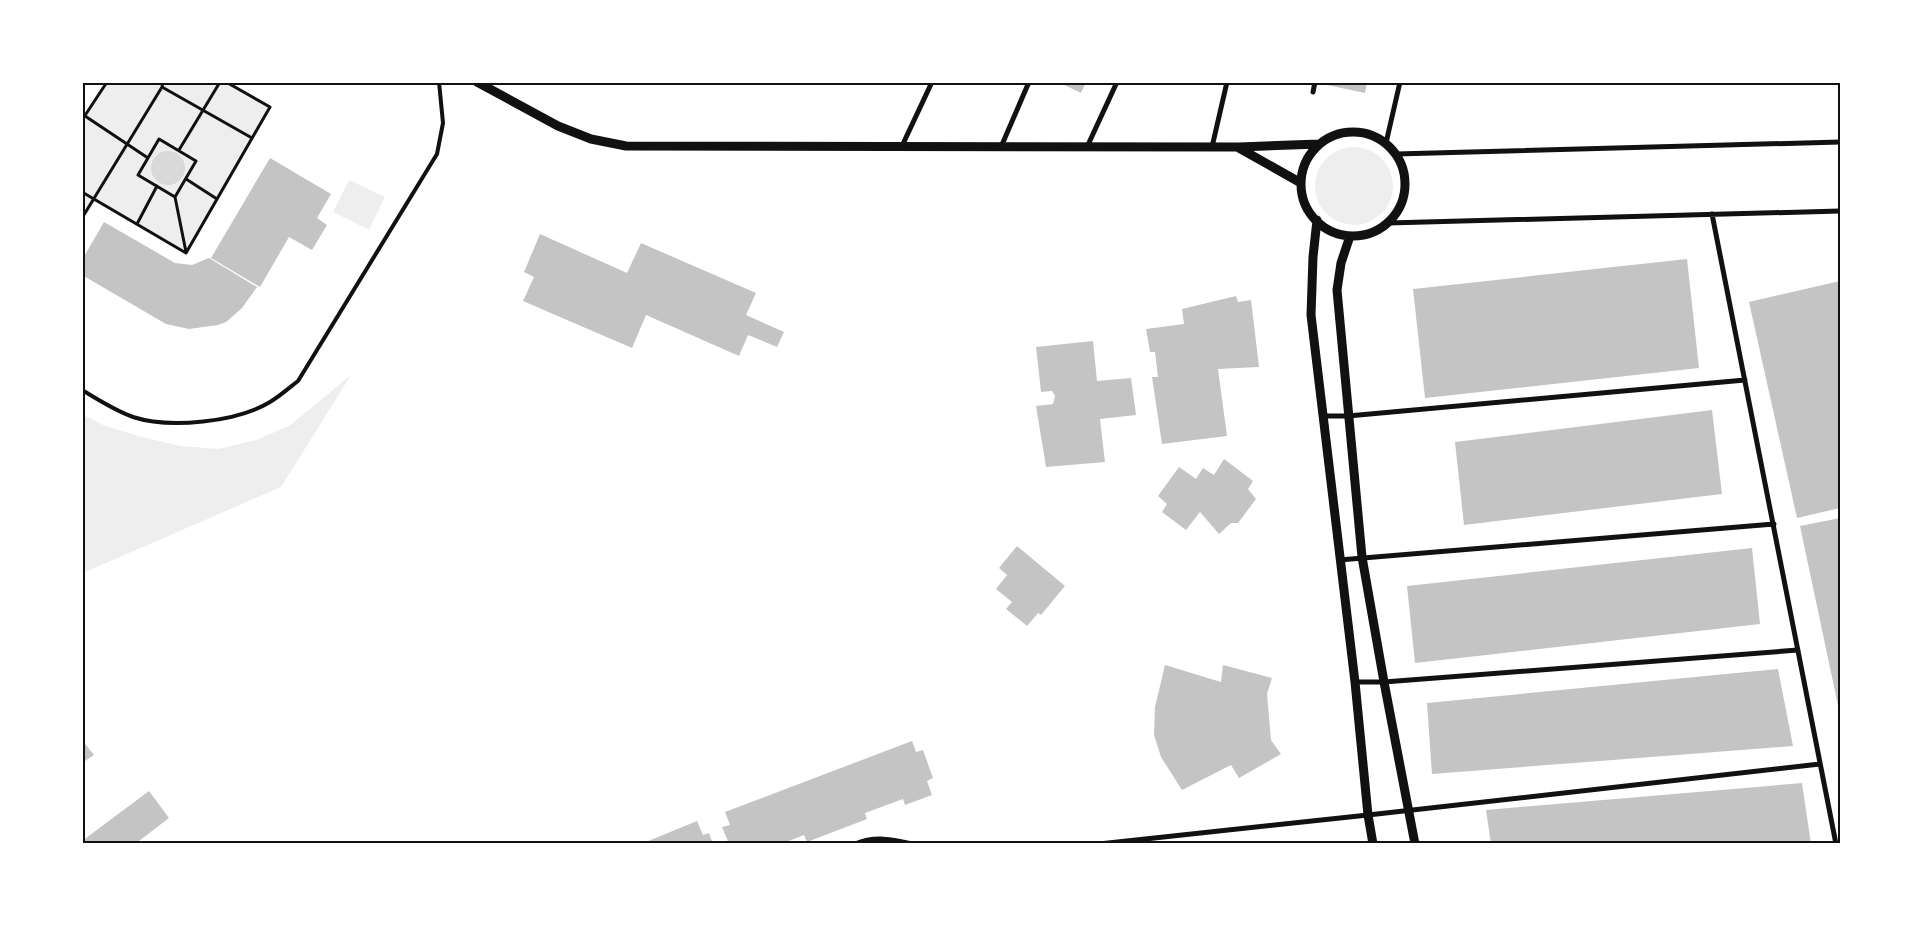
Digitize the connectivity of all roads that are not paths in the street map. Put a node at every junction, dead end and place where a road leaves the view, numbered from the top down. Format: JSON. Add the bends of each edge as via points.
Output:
{"nodes":[{"id":1,"x":439,"y":82,"type":"edge"},
{"id":2,"x":477,"y":82,"type":"edge"},
{"id":3,"x":932,"y":82,"type":"edge"},
{"id":4,"x":1029,"y":82,"type":"edge"},
{"id":5,"x":1117,"y":82,"type":"edge"},
{"id":6,"x":1227,"y":82,"type":"edge"},
{"id":7,"x":1315,"y":82,"type":"edge"},
{"id":8,"x":1400,"y":82,"type":"edge"},
{"id":9,"x":1313,"y":92,"type":"dead end"},
{"id":10,"x":1840,"y":142,"type":"edge"},
{"id":11,"x":1386,"y":143,"type":"junction"},
{"id":12,"x":1319,"y":144,"type":"junction"},
{"id":13,"x":902,"y":146,"type":"junction"},
{"id":14,"x":1001,"y":147,"type":"junction"},
{"id":15,"x":1088,"y":147,"type":"junction"},
{"id":16,"x":1212,"y":147,"type":"junction"},
{"id":17,"x":1239,"y":147,"type":"junction"},
{"id":18,"x":1396,"y":154,"type":"junction"},
{"id":19,"x":1301,"y":183,"type":"junction"},
{"id":20,"x":1840,"y":211,"type":"edge"},
{"id":21,"x":1712,"y":214,"type":"junction"},
{"id":22,"x":1317,"y":220,"type":"junction"},
{"id":23,"x":1388,"y":223,"type":"junction"},
{"id":24,"x":1350,"y":236,"type":"junction"},
{"id":25,"x":1745,"y":380,"type":"junction"},
{"id":26,"x":82,"y":390,"type":"edge"},
{"id":27,"x":1322,"y":416,"type":"junction"},
{"id":28,"x":1348,"y":416,"type":"junction"},
{"id":29,"x":1774,"y":524,"type":"junction"},
{"id":30,"x":1362,"y":557,"type":"junction"},
{"id":31,"x":1339,"y":560,"type":"junction"},
{"id":32,"x":1798,"y":650,"type":"junction"},
{"id":33,"x":1355,"y":682,"type":"junction"},
{"id":34,"x":1384,"y":682,"type":"junction"},
{"id":35,"x":1820,"y":764,"type":"junction"},
{"id":36,"x":1409,"y":810,"type":"junction"},
{"id":37,"x":1368,"y":815,"type":"junction"},
{"id":38,"x":855,"y":844,"type":"edge"},
{"id":39,"x":912,"y":844,"type":"edge"},
{"id":40,"x":1099,"y":844,"type":"edge"},
{"id":41,"x":1373,"y":844,"type":"edge"},
{"id":42,"x":1415,"y":844,"type":"edge"},
{"id":43,"x":1836,"y":844,"type":"edge"}],
"edges":[{"from":1,"to":26,"type":"lane","via":[[443,124],[437,154],[298,381],[269,402],[236,415],[199,422],[161,422],[134,417],[110,408]]},
{"from":2,"to":13,"type":"street","via":[[566,129],[591,139],[626,146]]},
{"from":3,"to":13,"type":"street"},
{"from":4,"to":14,"type":"street"},
{"from":5,"to":15,"type":"street"},
{"from":6,"to":16,"type":"street"},
{"from":7,"to":9,"type":"street"},
{"from":8,"to":11,"type":"street"},
{"from":10,"to":18,"type":"street"},
{"from":11,"to":12,"type":"street","via":[[1374,135],[1345,132]]},
{"from":11,"to":18,"type":"street"},
{"from":12,"to":17,"type":"street"},
{"from":12,"to":19,"type":"street","via":[[1309,156]]},
{"from":13,"to":14,"type":"street"},
{"from":14,"to":15,"type":"street"},
{"from":15,"to":16,"type":"street"},
{"from":16,"to":17,"type":"street"},
{"from":17,"to":19,"type":"street"},
{"from":18,"to":23,"type":"street","via":[[1406,182],[1404,197]]},
{"from":19,"to":22,"type":"street","via":[[1304,201]]},
{"from":20,"to":21,"type":"street"},
{"from":21,"to":23,"type":"street"},
{"from":21,"to":25,"type":"street"},
{"from":22,"to":24,"type":"street","via":[[1330,230]]},
{"from":22,"to":27,"type":"street","via":[[1311,315]]},
{"from":23,"to":24,"type":"street","via":[[1364,235]]},
{"from":24,"to":28,"type":"street","via":[[1337,290]]},
{"from":25,"to":28,"type":"street"},
{"from":25,"to":29,"type":"street"},
{"from":27,"to":28,"type":"street"},
{"from":27,"to":31,"type":"street"},
{"from":28,"to":30,"type":"street"},
{"from":29,"to":30,"type":"street"},
{"from":29,"to":32,"type":"street"},
{"from":30,"to":31,"type":"street"},
{"from":30,"to":34,"type":"street"},
{"from":31,"to":33,"type":"street"},
{"from":32,"to":34,"type":"street"},
{"from":32,"to":35,"type":"street"},
{"from":33,"to":34,"type":"street"},
{"from":33,"to":37,"type":"street"},
{"from":34,"to":36,"type":"street"},
{"from":35,"to":36,"type":"street"},
{"from":35,"to":43,"type":"street"},
{"from":36,"to":37,"type":"street"},
{"from":36,"to":42,"type":"street"},
{"from":37,"to":40,"type":"street"},
{"from":37,"to":41,"type":"street"},
{"from":38,"to":39,"type":"street","via":[[877,838]]}]}
